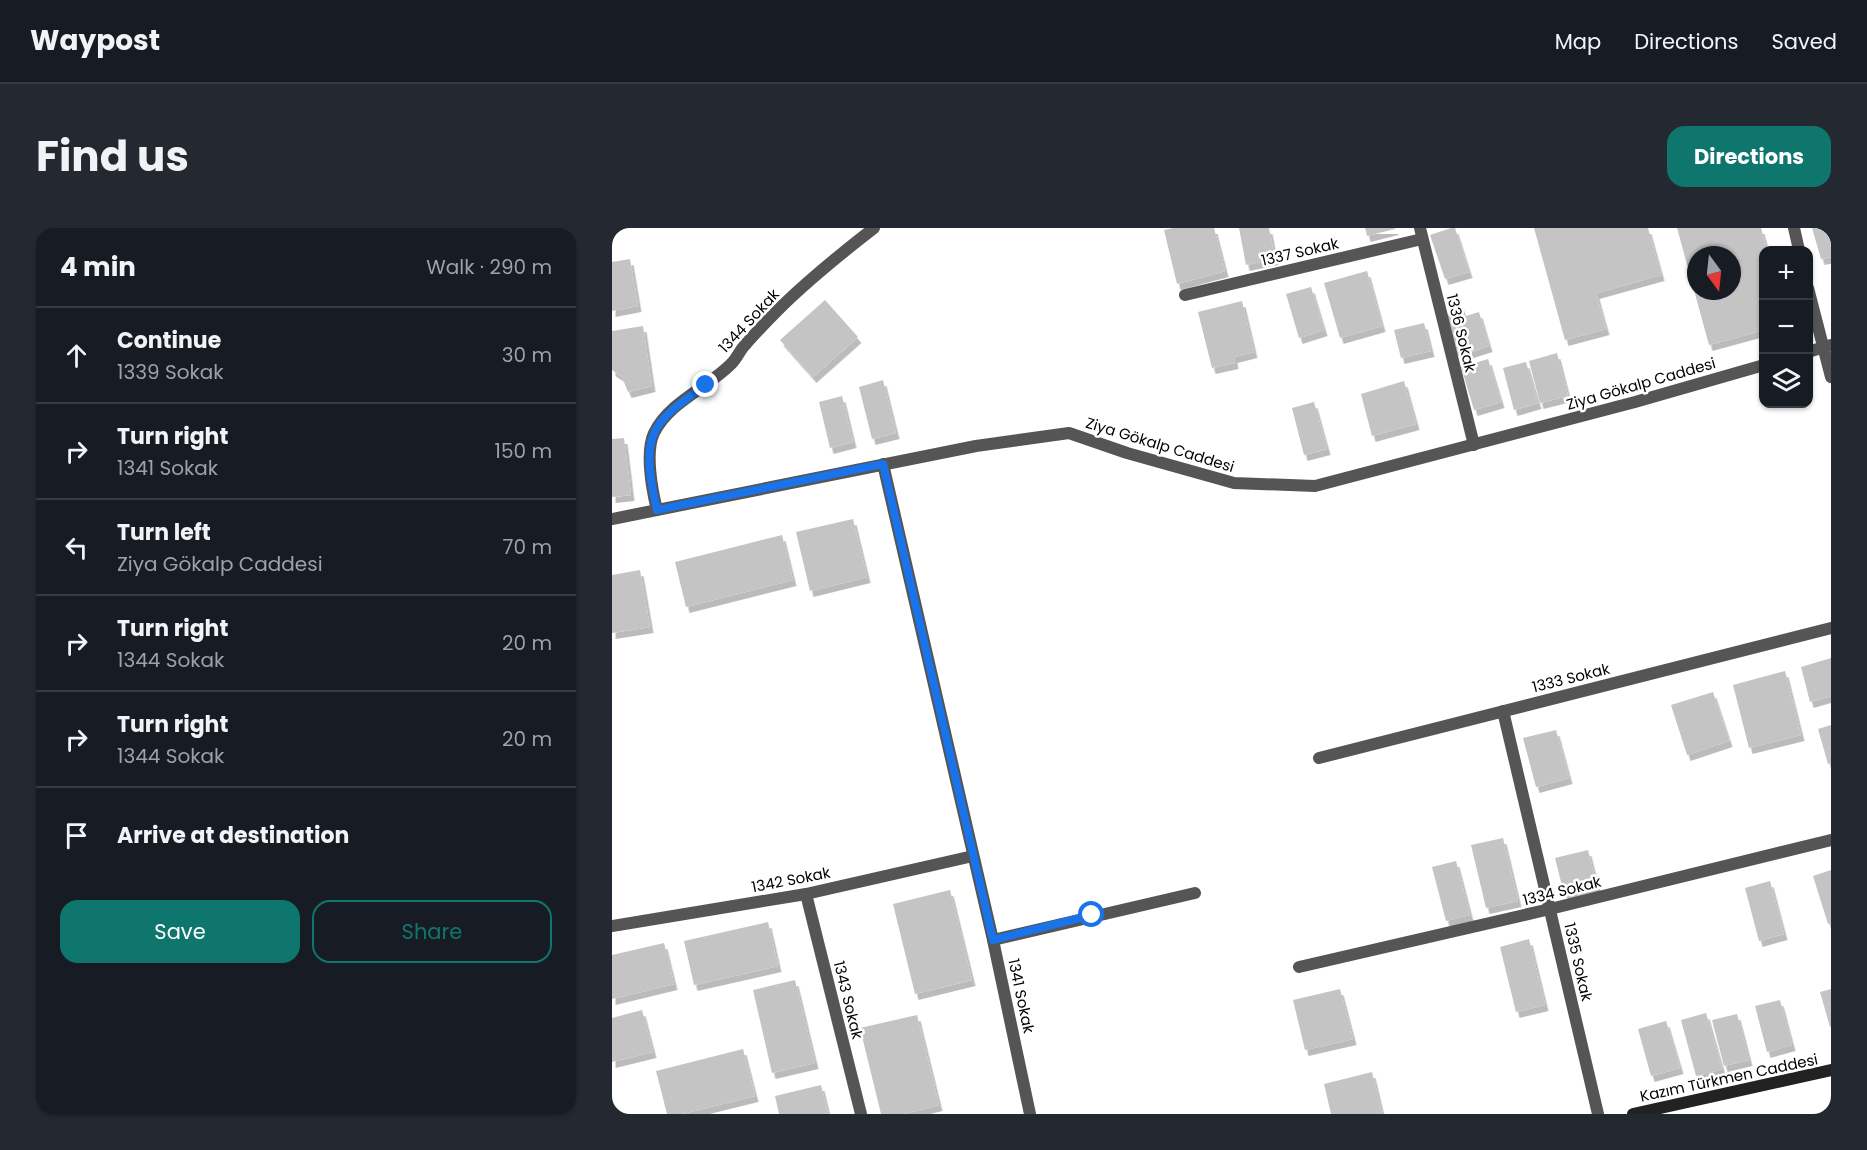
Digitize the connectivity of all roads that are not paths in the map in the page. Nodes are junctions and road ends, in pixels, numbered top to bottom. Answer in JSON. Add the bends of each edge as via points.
{"nodes":[{"id":1,"x":874,"y":228,"type":"edge"},
{"id":2,"x":1794,"y":228,"type":"edge"},
{"id":3,"x":1421,"y":234,"type":"edge"},
{"id":4,"x":1798,"y":246,"type":"edge"},
{"id":5,"x":1185,"y":295,"type":"dead end"},
{"id":6,"x":1813,"y":300,"type":"edge"},
{"id":7,"x":1827,"y":347,"type":"edge"},
{"id":8,"x":1759,"y":366,"type":"edge"},
{"id":9,"x":1831,"y":377,"type":"edge"},
{"id":10,"x":1474,"y":445,"type":"junction"},
{"id":11,"x":883,"y":464,"type":"junction"},
{"id":12,"x":657,"y":510,"type":"junction"},
{"id":13,"x":612,"y":519,"type":"edge"},
{"id":14,"x":1831,"y":628,"type":"edge"},
{"id":15,"x":1503,"y":711,"type":"junction"},
{"id":16,"x":1319,"y":758,"type":"dead end"},
{"id":17,"x":1831,"y":840,"type":"edge"},
{"id":18,"x":974,"y":856,"type":"junction"},
{"id":19,"x":1195,"y":892,"type":"dead end"},
{"id":20,"x":806,"y":894,"type":"junction"},
{"id":21,"x":1550,"y":909,"type":"junction"},
{"id":22,"x":612,"y":926,"type":"edge"},
{"id":23,"x":993,"y":940,"type":"junction"},
{"id":24,"x":1299,"y":967,"type":"dead end"},
{"id":25,"x":1831,"y":1070,"type":"edge"},
{"id":26,"x":861,"y":1114,"type":"edge"},
{"id":27,"x":1030,"y":1114,"type":"edge"},
{"id":28,"x":1598,"y":1114,"type":"edge"},
{"id":29,"x":1632,"y":1114,"type":"edge"}],
"edges":[{"from":1,"to":12,"type":"street","name":"1344 Sokak","via":[[784,305],[732,363],[660,423],[652,436],[650,467]]},
{"from":2,"to":4,"type":"street"},
{"from":3,"to":5,"type":"street","name":"1337 Sokak"},
{"from":3,"to":10,"type":"street","name":"1336 Sokak"},
{"from":6,"to":7,"type":"street"},
{"from":7,"to":9,"type":"street"},
{"from":8,"to":10,"type":"street","name":"Ziya Gökalp Caddesi"},
{"from":10,"to":11,"type":"street","name":"Ziya Gökalp Caddesi","via":[[1316,486],[1234,483],[1069,433]]},
{"from":11,"to":12,"type":"street","name":"Ziya Gökalp Caddesi"},
{"from":11,"to":18,"type":"street","name":"1341 Sokak"},
{"from":12,"to":13,"type":"street","name":"Ziya Gökalp Caddesi"},
{"from":14,"to":15,"type":"street","name":"1333 Sokak"},
{"from":15,"to":16,"type":"street","name":"1333 Sokak"},
{"from":15,"to":21,"type":"street","name":"1335 Sokak"},
{"from":17,"to":21,"type":"street","name":"1334 Sokak"},
{"from":18,"to":20,"type":"street","name":"1342 Sokak"},
{"from":18,"to":23,"type":"street","name":"1341 Sokak"},
{"from":19,"to":23,"type":"street"},
{"from":20,"to":22,"type":"street","name":"1342 Sokak"},
{"from":20,"to":26,"type":"street","name":"1343 Sokak"},
{"from":21,"to":24,"type":"street","name":"1334 Sokak"},
{"from":21,"to":28,"type":"street","name":"1335 Sokak"},
{"from":23,"to":27,"type":"street","name":"1341 Sokak"},
{"from":25,"to":29,"type":"main road","name":"Kazım Türkmen Caddesi"}]}
